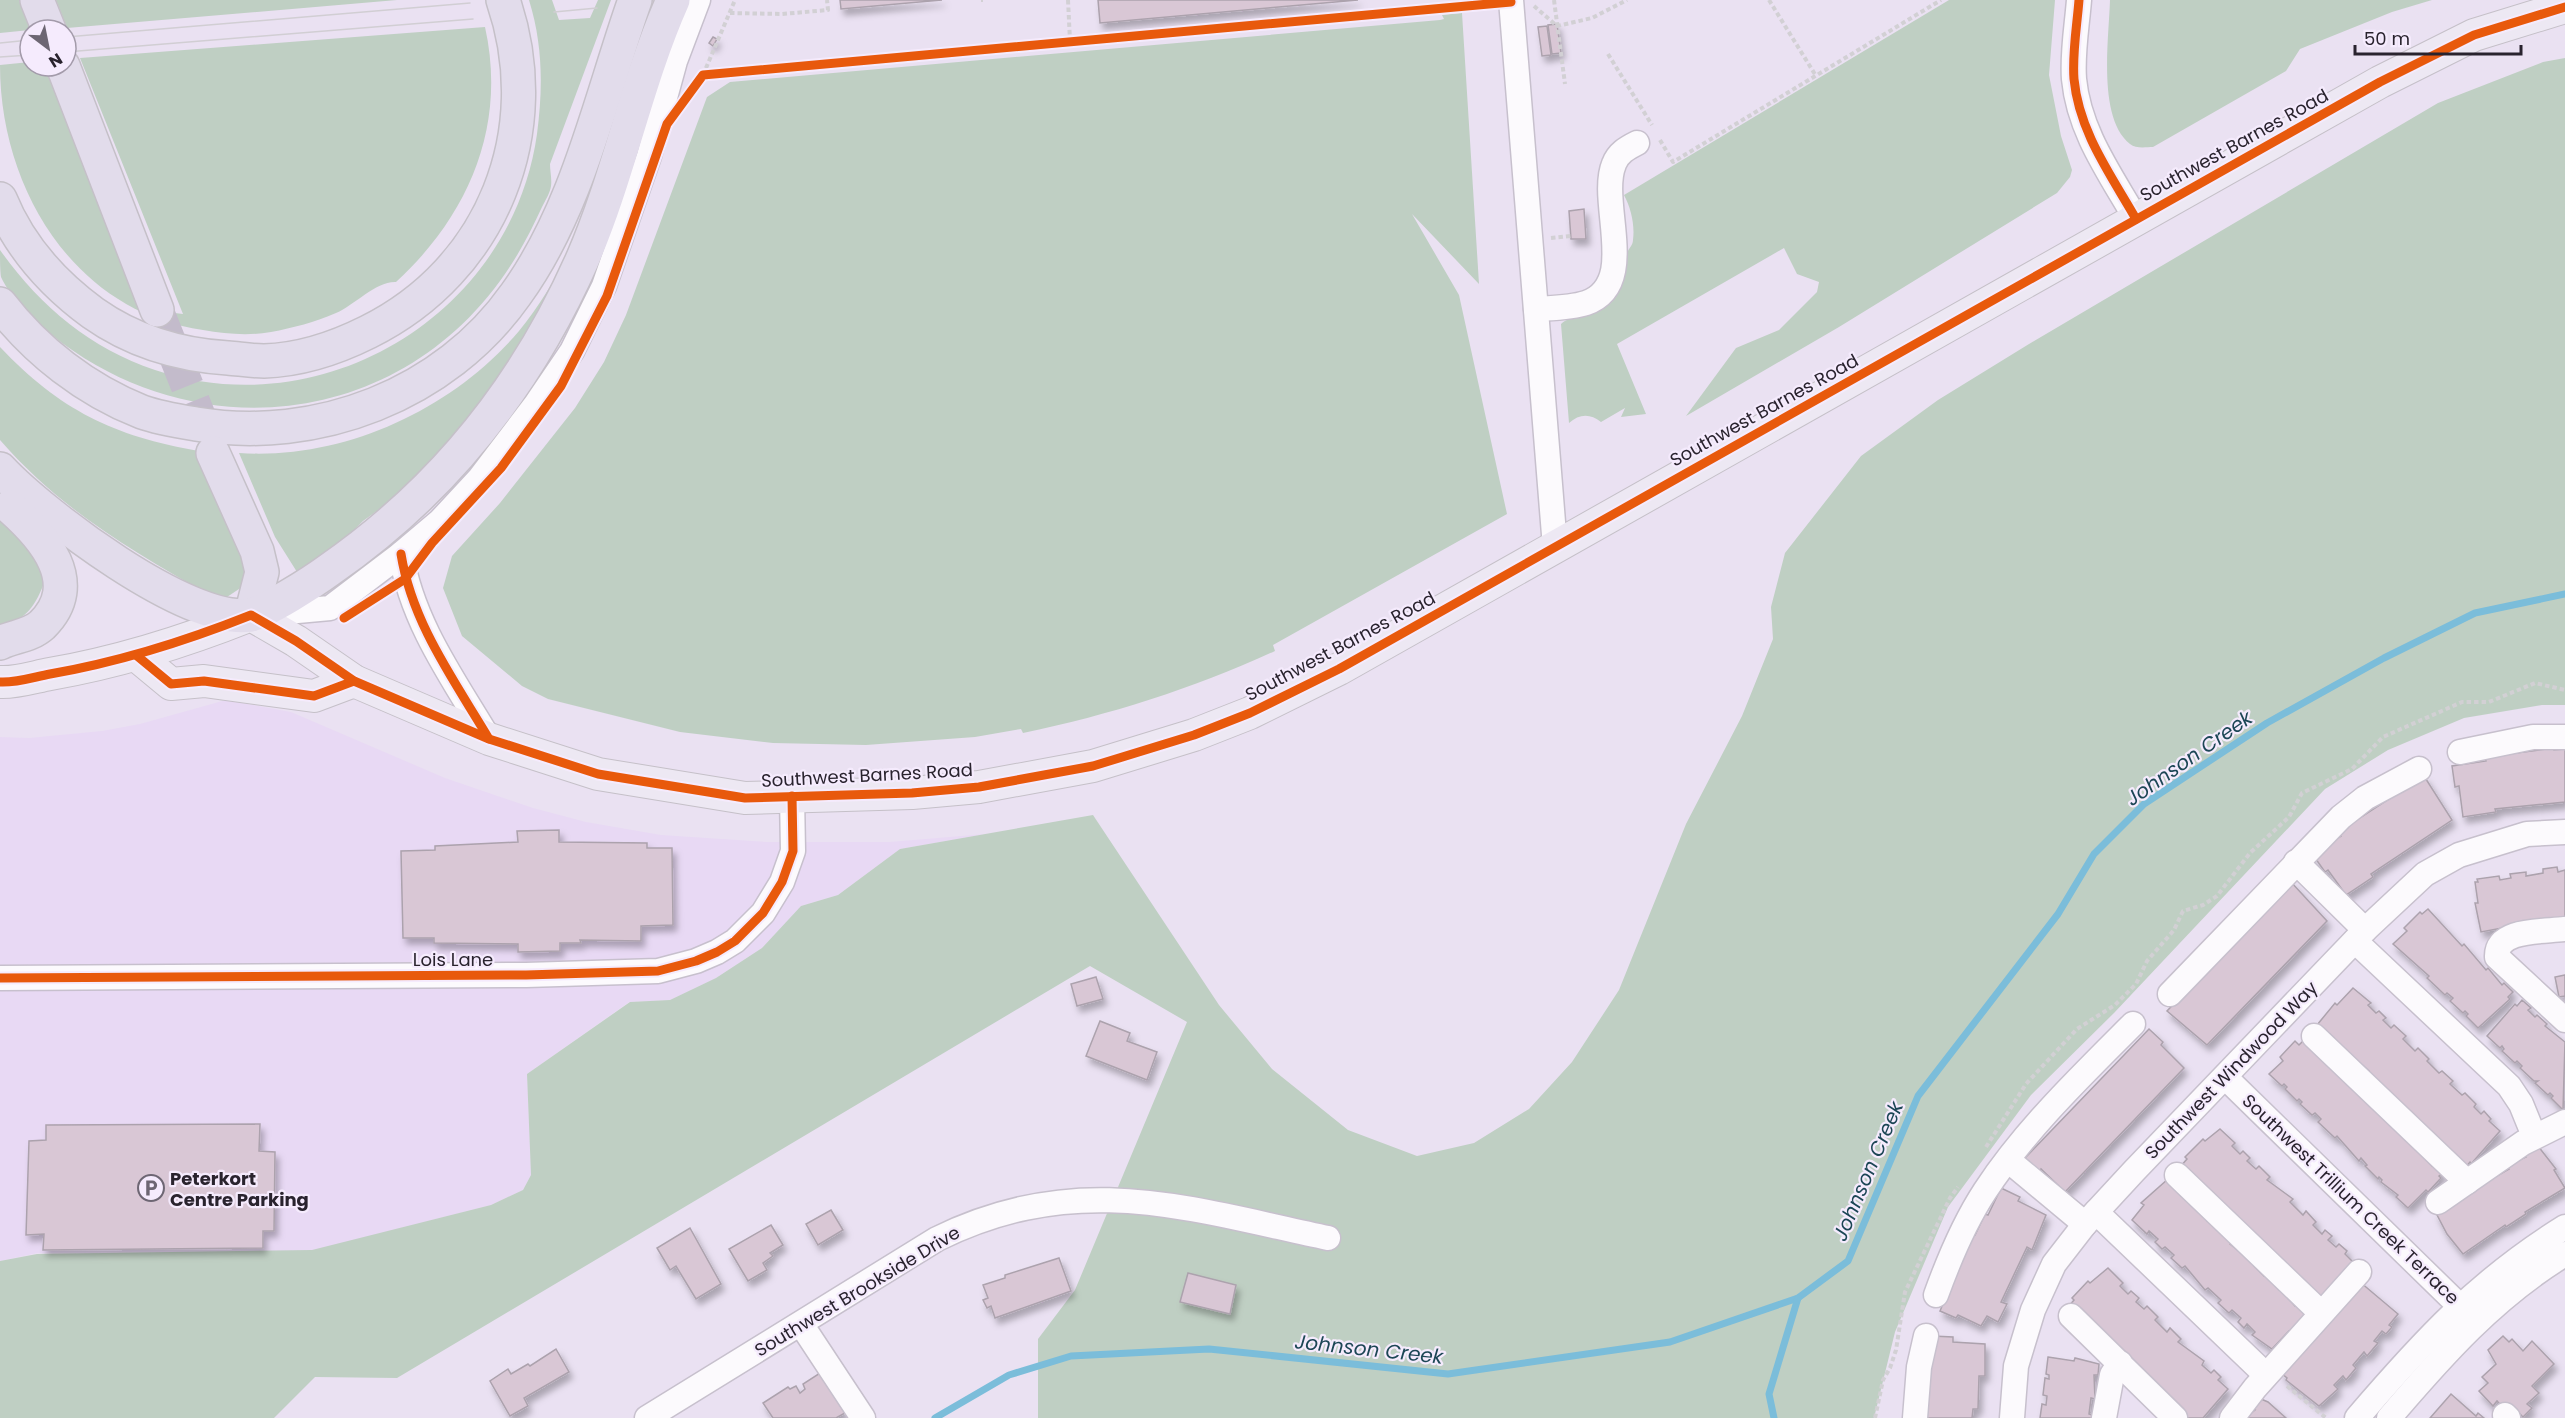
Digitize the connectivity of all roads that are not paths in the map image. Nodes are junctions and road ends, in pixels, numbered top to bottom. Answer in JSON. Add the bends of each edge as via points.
{"nodes":[{"id":1,"x":37,"y":0,"type":"edge"},
{"id":2,"x":503,"y":0,"type":"edge"},
{"id":3,"x":635,"y":0,"type":"edge"},
{"id":4,"x":673,"y":0,"type":"edge"},
{"id":5,"x":698,"y":0,"type":"edge"},
{"id":6,"x":2079,"y":0,"type":"edge"},
{"id":7,"x":1511,"y":1,"type":"edge"},
{"id":8,"x":2565,"y":7,"type":"edge"},
{"id":9,"x":44,"y":18,"type":"edge"},
{"id":10,"x":68,"y":78,"type":"edge"},
{"id":11,"x":1637,"y":143,"type":"dead end"},
{"id":12,"x":0,"y":199,"type":"edge"},
{"id":13,"x":2136,"y":219,"type":"junction"},
{"id":14,"x":0,"y":304,"type":"edge"},
{"id":15,"x":1536,"y":309,"type":"junction"},
{"id":16,"x":157,"y":310,"type":"tunnel mouth"},
{"id":17,"x":213,"y":453,"type":"tunnel mouth"},
{"id":18,"x":0,"y":469,"type":"edge"},
{"id":19,"x":0,"y":498,"type":"edge"},
{"id":20,"x":1555,"y":547,"type":"junction"},
{"id":21,"x":401,"y":554,"type":"junction"},
{"id":22,"x":251,"y":615,"type":"junction"},
{"id":23,"x":0,"y":643,"type":"edge"},
{"id":24,"x":136,"y":655,"type":"junction"},
{"id":25,"x":354,"y":681,"type":"junction"},
{"id":26,"x":0,"y":682,"type":"edge"},
{"id":27,"x":2565,"y":737,"type":"edge"},
{"id":28,"x":489,"y":739,"type":"junction"},
{"id":29,"x":2460,"y":752,"type":"dead end"},
{"id":30,"x":2419,"y":769,"type":"dead end"},
{"id":31,"x":792,"y":796,"type":"junction"},
{"id":32,"x":2565,"y":832,"type":"edge"},
{"id":33,"x":2296,"y":862,"type":"junction"},
{"id":34,"x":2565,"y":929,"type":"edge"},
{"id":35,"x":2360,"y":936,"type":"junction"},
{"id":36,"x":0,"y":978,"type":"edge"},
{"id":37,"x":2170,"y":994,"type":"dead end"},
{"id":38,"x":2565,"y":1020,"type":"edge"},
{"id":39,"x":2133,"y":1024,"type":"dead end"},
{"id":40,"x":2314,"y":1036,"type":"dead end"},
{"id":41,"x":2226,"y":1078,"type":"junction"},
{"id":42,"x":2565,"y":1122,"type":"edge"},
{"id":43,"x":2534,"y":1136,"type":"junction"},
{"id":44,"x":2008,"y":1160,"type":"junction"},
{"id":45,"x":2177,"y":1175,"type":"dead end"},
{"id":46,"x":2467,"y":1182,"type":"junction"},
{"id":47,"x":2438,"y":1202,"type":"dead end"},
{"id":48,"x":2090,"y":1218,"type":"junction"},
{"id":49,"x":2565,"y":1227,"type":"edge"},
{"id":50,"x":1328,"y":1238,"type":"dead end"},
{"id":51,"x":2565,"y":1254,"type":"edge"},
{"id":52,"x":2358,"y":1272,"type":"dead end"},
{"id":53,"x":1936,"y":1295,"type":"dead end"},
{"id":54,"x":2321,"y":1313,"type":"junction"},
{"id":55,"x":2468,"y":1313,"type":"junction"},
{"id":56,"x":2071,"y":1316,"type":"dead end"},
{"id":57,"x":801,"y":1324,"type":"junction"},
{"id":58,"x":1926,"y":1336,"type":"dead end"},
{"id":59,"x":2120,"y":1363,"type":"junction"},
{"id":60,"x":2266,"y":1375,"type":"junction"},
{"id":61,"x":647,"y":1418,"type":"edge"},
{"id":62,"x":863,"y":1418,"type":"edge"},
{"id":63,"x":1915,"y":1418,"type":"edge"},
{"id":64,"x":2012,"y":1418,"type":"edge"},
{"id":65,"x":2104,"y":1418,"type":"edge"},
{"id":66,"x":2175,"y":1418,"type":"edge"},
{"id":67,"x":2232,"y":1418,"type":"edge"},
{"id":68,"x":2357,"y":1418,"type":"edge"},
{"id":69,"x":2389,"y":1418,"type":"edge"}],
"edges":[{"from":1,"to":9,"type":"highway"},
{"from":2,"to":12,"type":"highway","via":[[519,67],[520,110],[503,186],[479,233],[452,271],[389,322],[348,342],[307,355],[264,361],[192,356],[152,345],[108,324],[44,271],[19,237]]},
{"from":3,"to":14,"type":"highway","via":[[572,191],[536,264],[516,296],[465,351],[394,396],[329,421],[293,428],[218,428],[179,422],[144,413],[78,378],[46,353]]},
{"from":4,"to":22,"type":"highway","via":[[584,255],[557,312],[514,386],[451,466],[383,531],[310,584]]},
{"from":5,"to":21,"type":"street","via":[[675,61],[625,228],[604,286],[572,351],[479,479],[440,521]]},
{"from":6,"to":13,"type":"street","via":[[2074,58],[2078,101],[2092,144]]},
{"from":7,"to":15,"type":"street"},
{"from":8,"to":13,"type":"main road","name":"Southwest Barnes Road","via":[[2474,35],[2429,56]]},
{"from":10,"to":16,"type":"highway"},
{"from":11,"to":15,"type":"street","via":[[1622,152],[1614,163],[1610,191],[1615,258],[1611,278],[1599,296],[1586,303]]},
{"from":13,"to":20,"type":"main road","name":"Southwest Barnes Road"},
{"from":15,"to":20,"type":"street"},
{"from":17,"to":22,"type":"highway","via":[[257,551],[262,572]]},
{"from":18,"to":22,"type":"highway","via":[[47,514],[165,590],[216,613]]},
{"from":19,"to":23,"type":"highway","via":[[50,548],[59,589],[53,611],[41,626],[20,638]]},
{"from":20,"to":31,"type":"main road","name":"Southwest Barnes Road","via":[[1339,669],[1250,713],[1134,755],[979,787]]},
{"from":21,"to":22,"type":"street","via":[[330,608]]},
{"from":21,"to":28,"type":"street","via":[[416,611],[438,656]]},
{"from":22,"to":24,"type":"main road"},
{"from":22,"to":25,"type":"main road","name":"Southwest Barnes Road","via":[[297,640]]},
{"from":24,"to":25,"type":"main road","via":[[171,684],[204,681],[314,696]]},
{"from":24,"to":26,"type":"main road","via":[[67,672]]},
{"from":25,"to":28,"type":"main road","name":"Southwest Barnes Road"},
{"from":27,"to":29,"type":"street","via":[[2533,737]]},
{"from":28,"to":31,"type":"main road","name":"Southwest Barnes Road","via":[[627,780],[745,798]]},
{"from":30,"to":33,"type":"street","via":[[2349,811]]},
{"from":31,"to":36,"type":"street","name":"Lois Lane","via":[[793,851],[782,882],[763,913],[735,941],[717,951],[658,971]]},
{"from":32,"to":35,"type":"street","name":"Southwest Windwood Way","via":[[2527,834],[2459,855],[2425,874]]},
{"from":33,"to":35,"type":"street"},
{"from":33,"to":37,"type":"street"},
{"from":34,"to":38,"type":"street","via":[[2508,937],[2496,950],[2496,957]]},
{"from":35,"to":41,"type":"street","name":"Southwest Windwood Way"},
{"from":35,"to":43,"type":"street","via":[[2509,1086]]},
{"from":39,"to":44,"type":"street"},
{"from":40,"to":46,"type":"street"},
{"from":41,"to":48,"type":"street","name":"Southwest Windwood Way"},
{"from":41,"to":55,"type":"street","name":"Southwest Trillium Creek Terrace"},
{"from":42,"to":43,"type":"street"},
{"from":43,"to":46,"type":"street"},
{"from":44,"to":48,"type":"street"},
{"from":44,"to":53,"type":"street","via":[[1984,1192],[1964,1229]]},
{"from":45,"to":54,"type":"street"},
{"from":46,"to":47,"type":"street"},
{"from":48,"to":60,"type":"street"},
{"from":48,"to":64,"type":"street","name":"Southwest Windwood Way","via":[[2054,1264],[2033,1310],[2016,1366]]},
{"from":49,"to":55,"type":"street","via":[[2499,1271]]},
{"from":50,"to":57,"type":"street","name":"Southwest Brookside Drive","via":[[1140,1201],[1097,1198],[1041,1204],[980,1220],[937,1239]]},
{"from":51,"to":55,"type":"street"},
{"from":52,"to":54,"type":"street"},
{"from":54,"to":60,"type":"street"},
{"from":55,"to":68,"type":"street","via":[[2407,1359]]},
{"from":55,"to":69,"type":"street"},
{"from":56,"to":59,"type":"street"},
{"from":57,"to":61,"type":"street","name":"Southwest Brookside Drive"},
{"from":57,"to":62,"type":"street"},
{"from":58,"to":63,"type":"street"},
{"from":59,"to":65,"type":"street","via":[[2112,1376]]},
{"from":59,"to":66,"type":"street"},
{"from":60,"to":67,"type":"street"}]}
